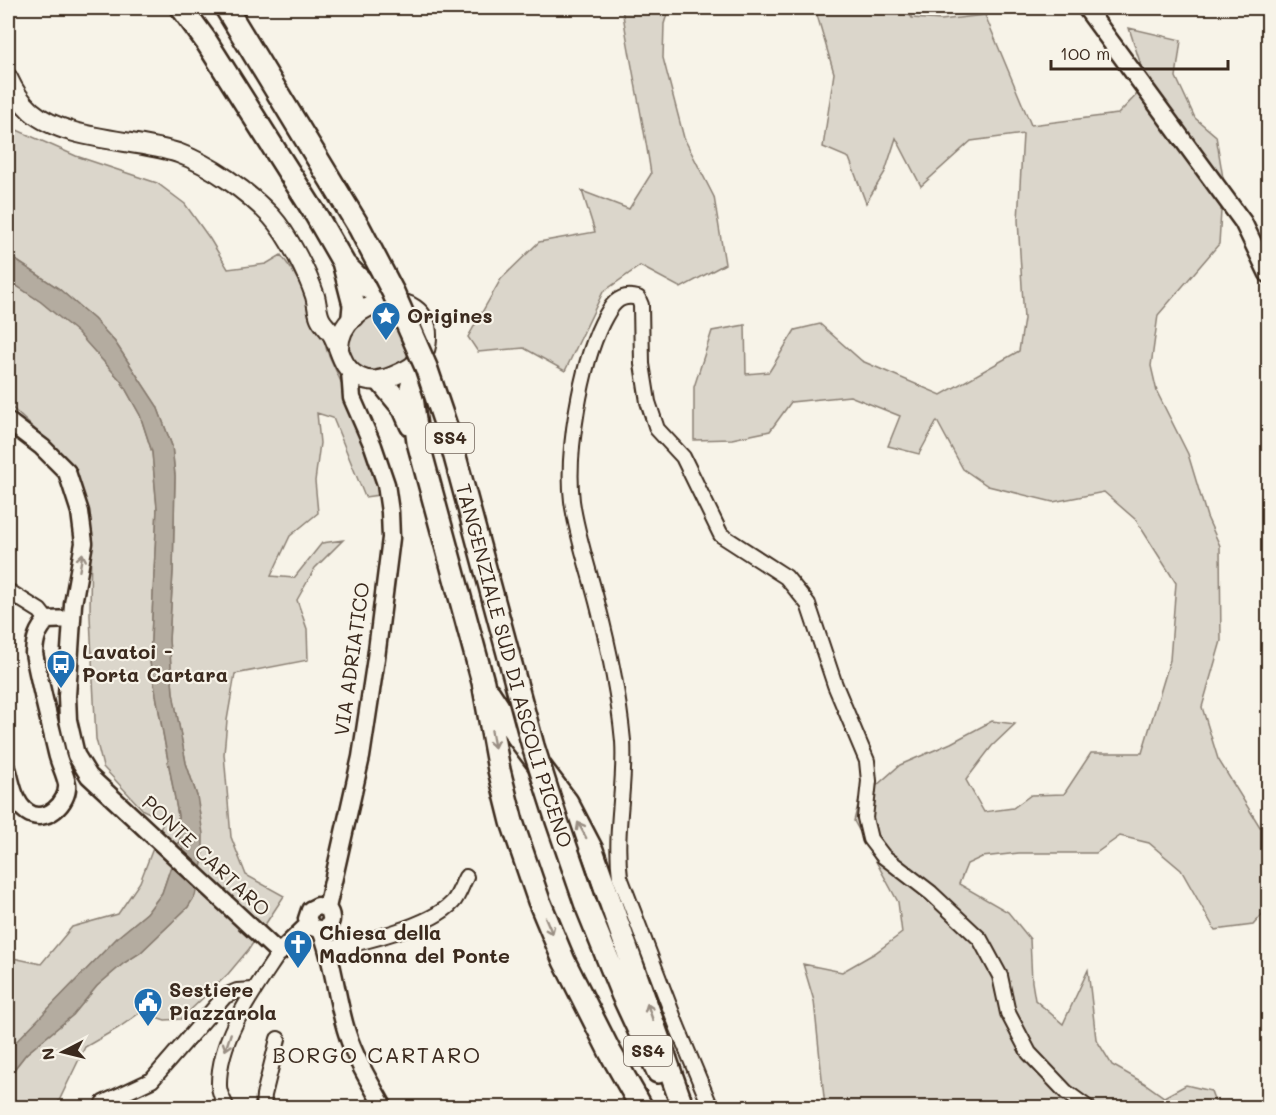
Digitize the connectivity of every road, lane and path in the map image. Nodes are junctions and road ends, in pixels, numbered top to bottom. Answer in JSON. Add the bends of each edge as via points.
{"nodes":[{"id":1,"x":182,"y":8,"type":"edge"},
{"id":2,"x":202,"y":8,"type":"edge"},
{"id":3,"x":226,"y":8,"type":"edge"},
{"id":4,"x":1086,"y":8,"type":"edge"},
{"id":5,"x":207,"y":41,"type":"junction"},
{"id":6,"x":8,"y":78,"type":"edge"},
{"id":7,"x":343,"y":262,"type":"junction"},
{"id":8,"x":1269,"y":274,"type":"edge"},
{"id":9,"x":314,"y":295,"type":"junction"},
{"id":10,"x":388,"y":302,"type":"junction"},
{"id":11,"x":353,"y":316,"type":"junction"},
{"id":12,"x":339,"y":348,"type":"junction"},
{"id":13,"x":418,"y":362,"type":"junction"},
{"id":14,"x":350,"y":371,"type":"junction"},
{"id":15,"x":376,"y":381,"type":"junction"},
{"id":16,"x":362,"y":417,"type":"junction"},
{"id":17,"x":8,"y":421,"type":"edge"},
{"id":18,"x":418,"y":442,"type":"junction"},
{"id":19,"x":8,"y":591,"type":"edge"},
{"id":20,"x":46,"y":620,"type":"junction"},
{"id":21,"x":72,"y":620,"type":"junction"},
{"id":22,"x":483,"y":682,"type":"junction"},
{"id":23,"x":8,"y":771,"type":"edge"},
{"id":24,"x":466,"y":877,"type":"dead end"},
{"id":25,"x":315,"y":927,"type":"junction"},
{"id":26,"x":328,"y":949,"type":"junction"},
{"id":27,"x":279,"y":953,"type":"junction"},
{"id":28,"x":254,"y":990,"type":"junction"},
{"id":29,"x":278,"y":1039,"type":"dead end"},
{"id":30,"x":103,"y":1103,"type":"dead end"},
{"id":31,"x":227,"y":1107,"type":"edge"},
{"id":32,"x":264,"y":1107,"type":"edge"},
{"id":33,"x":384,"y":1107,"type":"edge"},
{"id":34,"x":642,"y":1107,"type":"edge"},
{"id":35,"x":675,"y":1107,"type":"edge"},
{"id":36,"x":683,"y":1107,"type":"edge"},
{"id":37,"x":711,"y":1107,"type":"edge"},
{"id":38,"x":1088,"y":1107,"type":"edge"}],
"edges":[{"from":1,"to":5,"type":"highway"},
{"from":2,"to":5,"type":"highway"},
{"from":3,"to":35,"type":"highway","name":"TANGENZIALE SUD DI ASCOLI PICENO","number":"SS4","bridge":true,"via":[[359,227],[426,368],[450,438],[556,821],[622,994]]},
{"from":4,"to":8,"type":"street","via":[[1243,222]]},
{"from":5,"to":7,"type":"highway"},
{"from":6,"to":9,"type":"main road","name":"VIA ADRIATICO","via":[[20,99],[46,121],[81,133],[179,154],[227,179],[272,217]]},
{"from":7,"to":10,"type":"highway"},
{"from":7,"to":11,"type":"highway","via":[[353,299]]},
{"from":9,"to":11,"type":"main road","name":"VIA ADRIATICO","via":[[337,317]]},
{"from":9,"to":12,"type":"main road","name":"VIA ADRIATICO","via":[[320,316]]},
{"from":10,"to":11,"type":"main road"},
{"from":10,"to":13,"type":"main road","via":[[407,305],[424,323],[426,348]]},
{"from":11,"to":12,"type":"main road","via":[[341,332]]},
{"from":12,"to":14,"type":"main road","name":"VIA ADRIATICO"},
{"from":13,"to":15,"type":"main road"},
{"from":13,"to":18,"type":"highway","via":[[411,389]]},
{"from":14,"to":15,"type":"main road","via":[[364,380]]},
{"from":14,"to":16,"type":"street","name":"VIA ADRIATICO","via":[[352,398]]},
{"from":15,"to":16,"type":"street","name":"VIA ADRIATICO","via":[[364,389]]},
{"from":15,"to":18,"type":"highway","via":[[404,410]]},
{"from":16,"to":25,"type":"street","name":"VIA ADRIATICO","via":[[386,484],[392,538],[361,758],[327,908],[331,922],[329,926]]},
{"from":21,"to":17,"type":"street","name":"PONTE CARTARO","one_way":true,"via":[[84,543],[80,512],[67,472]]},
{"from":18,"to":22,"type":"highway"},
{"from":19,"to":20,"type":"street","via":[[40,611]]},
{"from":20,"to":21,"type":"street"},
{"from":20,"to":23,"type":"street","via":[[35,638],[34,653],[67,784],[66,797],[51,813],[31,814],[14,793]]},
{"from":21,"to":27,"type":"street","name":"PONTE CARTARO","via":[[68,720],[76,755],[89,776]]},
{"from":22,"to":34,"type":"highway","one_way":true,"via":[[512,822],[539,901],[564,961]]},
{"from":36,"to":22,"type":"highway","one_way":true,"bridge":true,"via":[[592,850],[567,802]]},
{"from":24,"to":26,"type":"street","via":[[454,901],[431,918],[361,943]]},
{"from":25,"to":26,"type":"street"},
{"from":25,"to":27,"type":"street"},
{"from":26,"to":33,"type":"street","via":[[347,1035]]},
{"from":27,"to":28,"type":"street"},
{"from":28,"to":30,"type":"street","via":[[225,996],[152,1080]]},
{"from":28,"to":31,"type":"street","one_way":true,"via":[[234,1024],[223,1058],[219,1088]]},
{"from":29,"to":32,"type":"street"},
{"from":37,"to":38,"type":"street","via":[[620,877],[617,852],[623,741],[600,614],[572,500],[572,444],[590,352],[612,304],[624,297],[638,298],[642,305],[642,364],[657,429],[683,457],[721,535],[786,577],[808,604],[835,685],[867,761],[865,818],[870,839],[883,856],[931,893],[980,939],[1000,976],[1008,1013],[1029,1053],[1066,1092]]}]}
